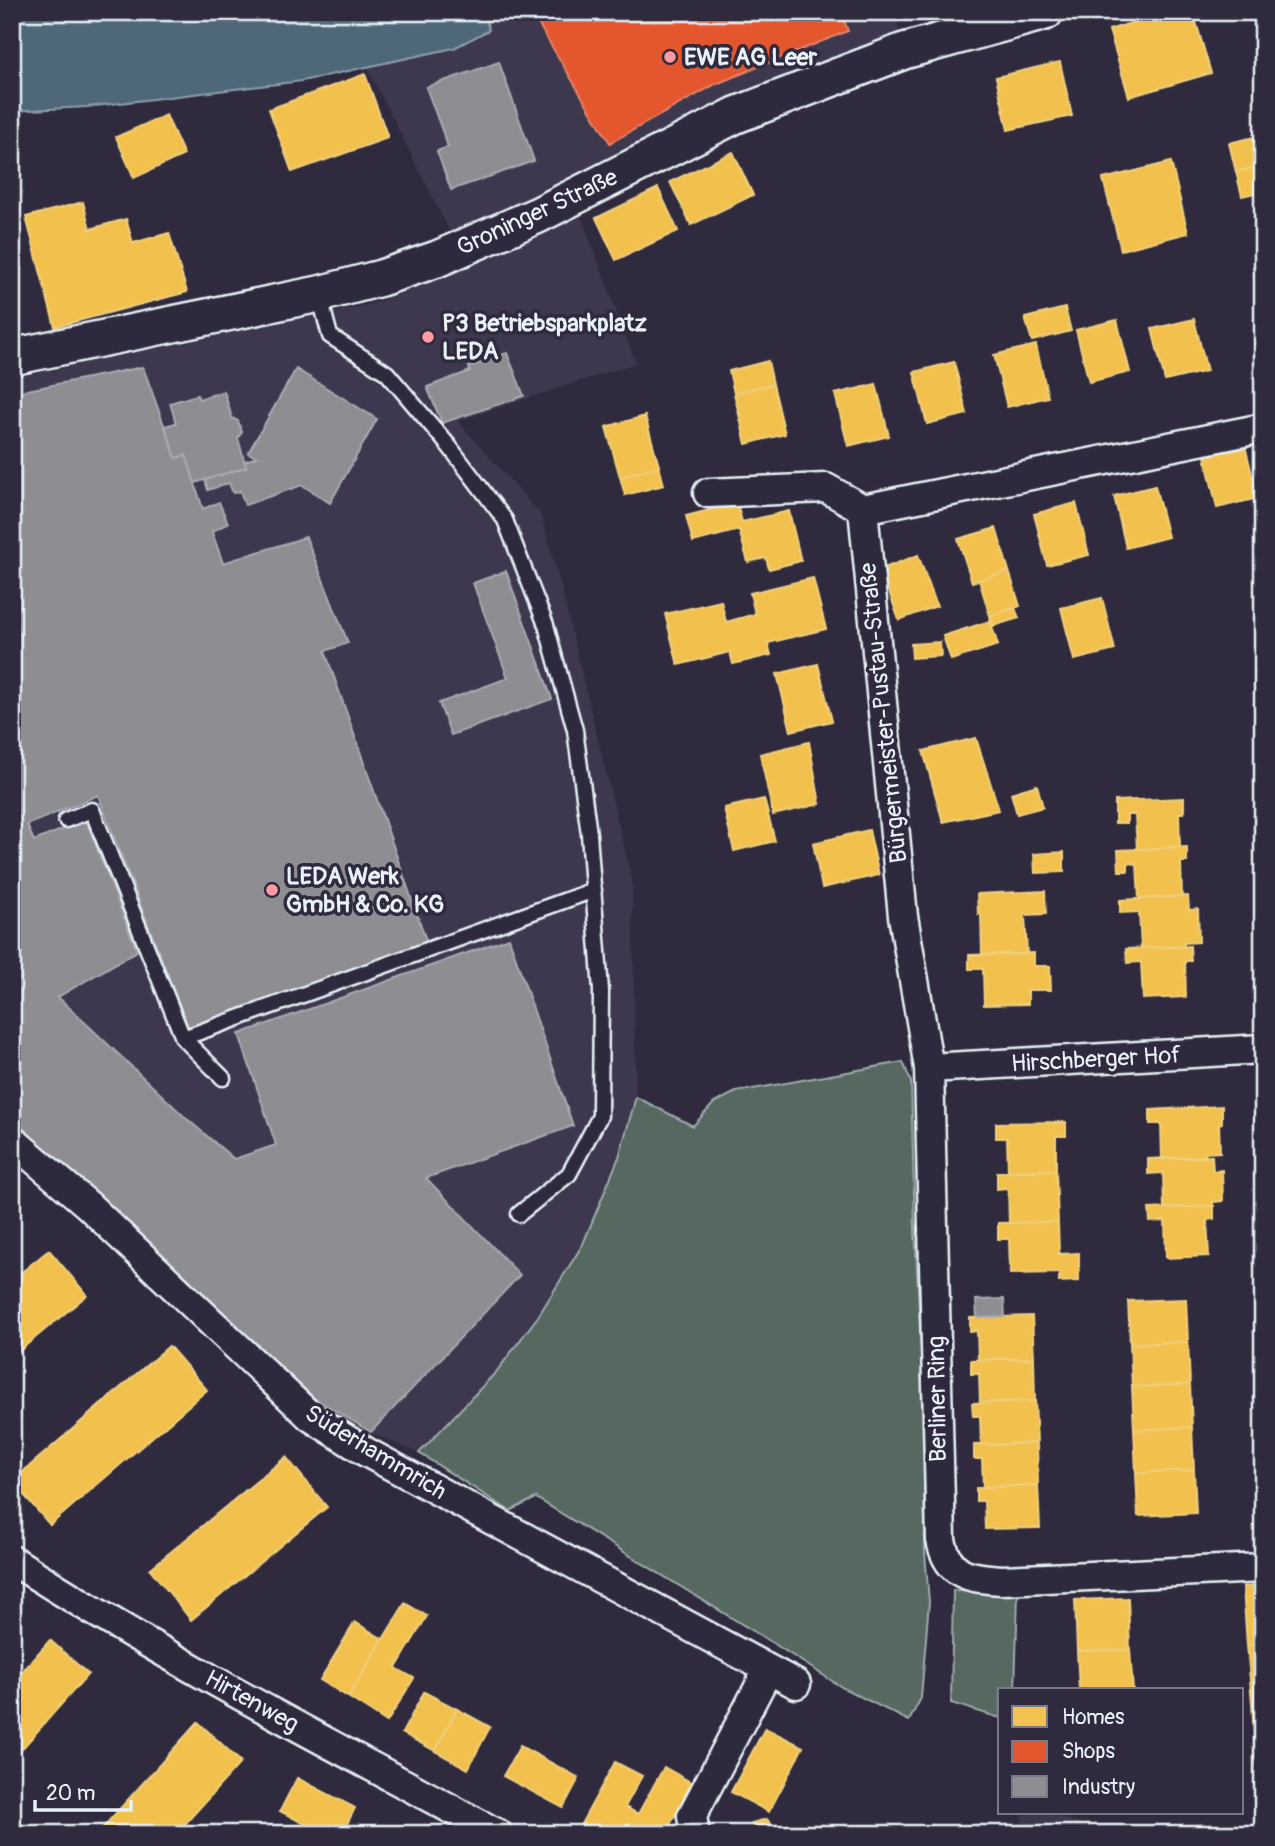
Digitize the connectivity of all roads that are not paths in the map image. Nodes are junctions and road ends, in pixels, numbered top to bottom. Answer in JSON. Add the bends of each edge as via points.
{"nodes":[{"id":1,"x":1045,"y":12,"type":"edge"},
{"id":2,"x":319,"y":294,"type":"junction"},
{"id":3,"x":12,"y":358,"type":"edge"},
{"id":4,"x":1263,"y":428,"type":"edge"},
{"id":5,"x":708,"y":493,"type":"dead end"},
{"id":6,"x":863,"y":509,"type":"junction"},
{"id":7,"x":66,"y":820,"type":"dead end"},
{"id":8,"x":593,"y":890,"type":"junction"},
{"id":9,"x":903,"y":916,"type":"joint"},
{"id":10,"x":183,"y":1038,"type":"junction"},
{"id":11,"x":1263,"y":1049,"type":"edge"},
{"id":12,"x":929,"y":1068,"type":"junction"},
{"id":13,"x":223,"y":1078,"type":"dead end"},
{"id":14,"x":12,"y":1140,"type":"edge"},
{"id":15,"x":519,"y":1214,"type":"dead end"},
{"id":16,"x":12,"y":1560,"type":"edge"},
{"id":17,"x":1263,"y":1567,"type":"edge"},
{"id":18,"x":768,"y":1670,"type":"junction"},
{"id":19,"x":796,"y":1684,"type":"dead end"},
{"id":20,"x":498,"y":1834,"type":"edge"},
{"id":21,"x":695,"y":1834,"type":"edge"}],
"edges":[{"from":1,"to":2,"type":"street","name":"Groninger Straße","via":[[904,51],[736,115],[539,220],[381,278]]},
{"from":2,"to":3,"type":"street","name":"Groninger Straße"},
{"from":2,"to":8,"type":"lane","via":[[330,336],[387,373],[505,520],[546,625],[575,730]]},
{"from":4,"to":6,"type":"street"},
{"from":5,"to":6,"type":"street","via":[[826,488]]},
{"from":6,"to":9,"type":"street","name":"Bürgermeister-Pustau-Straße"},
{"from":7,"to":10,"type":"lane","via":[[92,810]]},
{"from":8,"to":10,"type":"lane"},
{"from":8,"to":15,"type":"lane","via":[[601,991],[600,1116],[569,1174]]},
{"from":9,"to":12,"type":"street","name":"Berliner Ring"},
{"from":10,"to":13,"type":"lane"},
{"from":11,"to":12,"type":"street","name":"Hirschberger Hof"},
{"from":12,"to":17,"type":"street","name":"Berliner Ring","via":[[941,1540],[950,1565],[974,1579],[1002,1580]]},
{"from":14,"to":18,"type":"street","name":"Süderhammrich","via":[[88,1205],[311,1417],[366,1452]]},
{"from":16,"to":20,"type":"street","name":"Hirtenweg","via":[[209,1678]]},
{"from":18,"to":19,"type":"street","name":"Süderhammrich"},
{"from":18,"to":21,"type":"street","via":[[692,1816]]}]}
